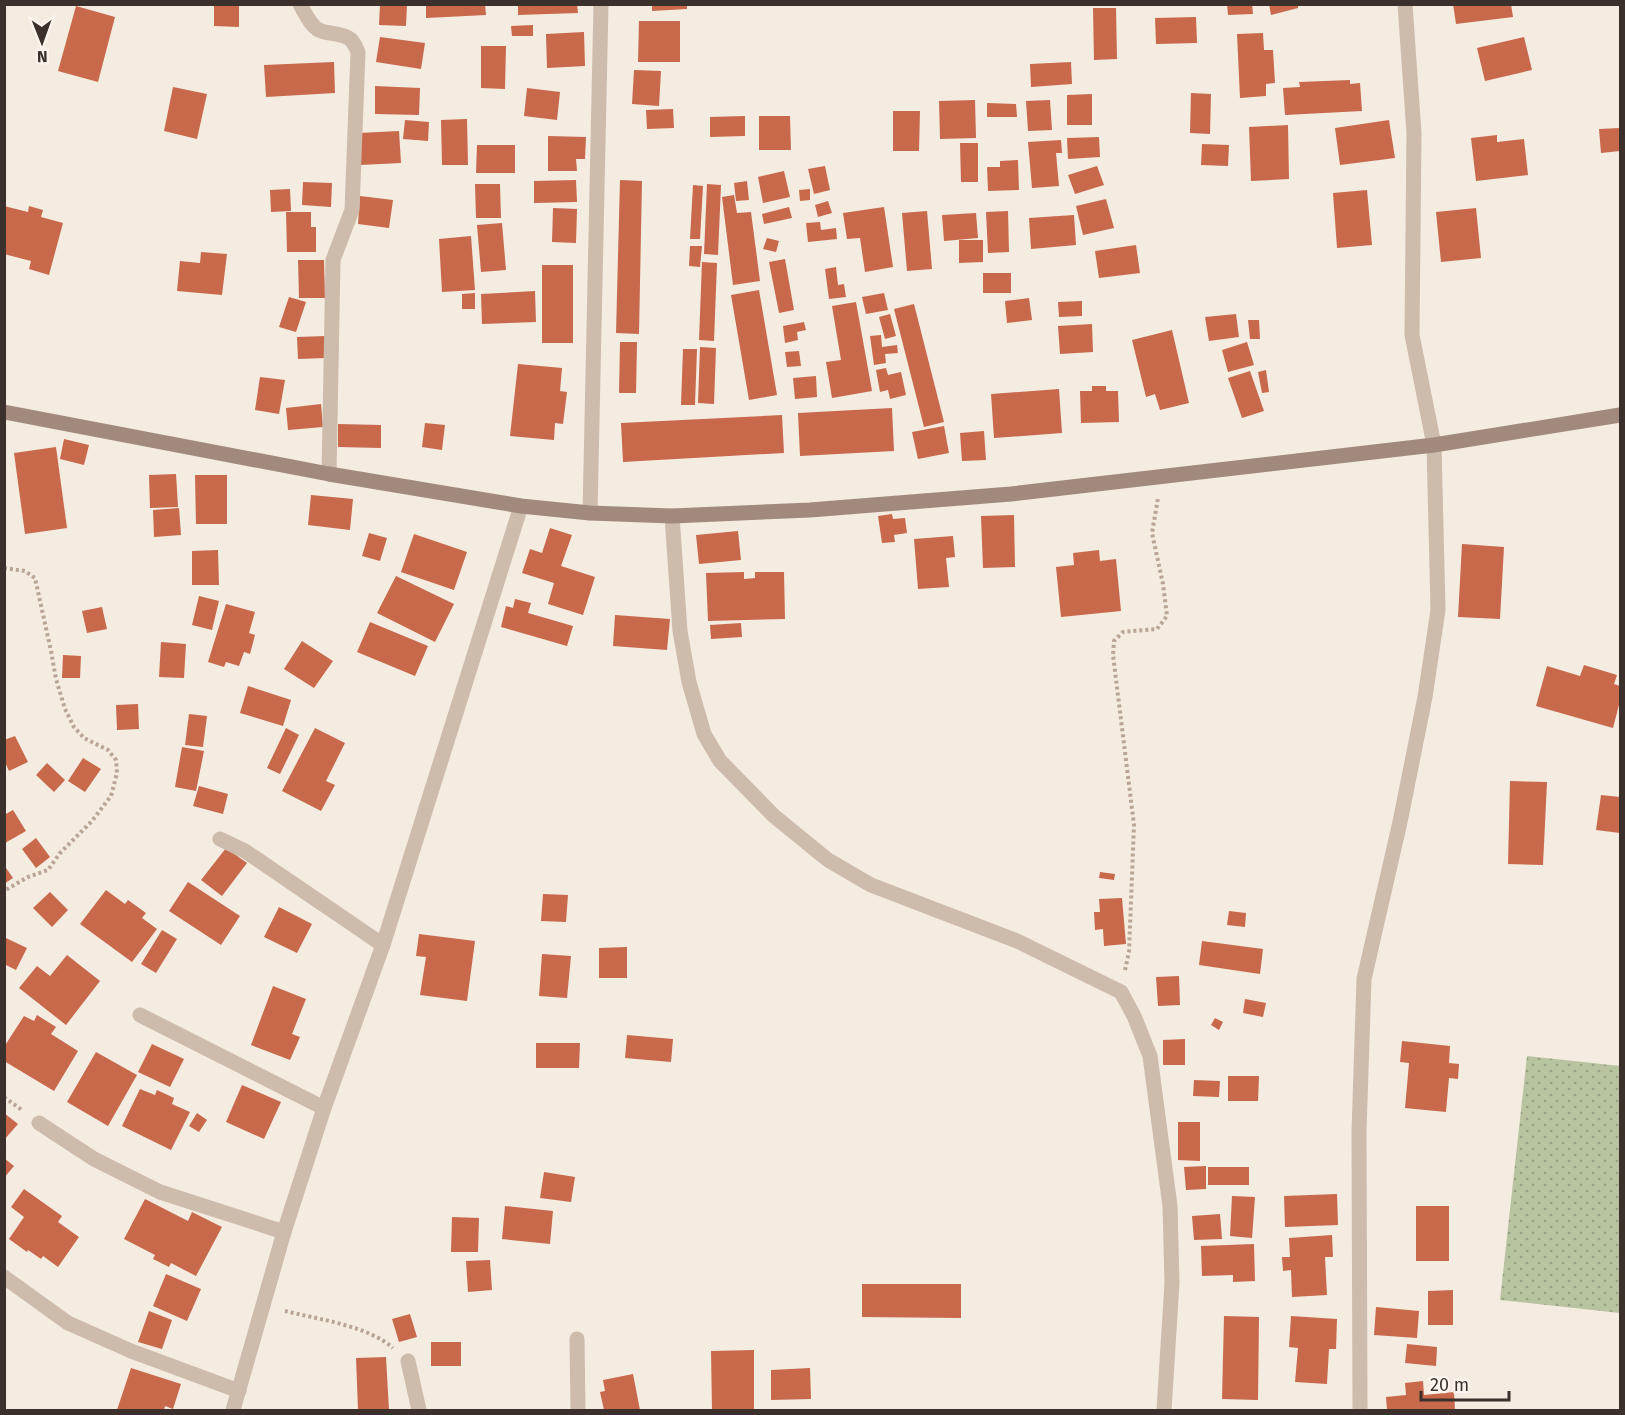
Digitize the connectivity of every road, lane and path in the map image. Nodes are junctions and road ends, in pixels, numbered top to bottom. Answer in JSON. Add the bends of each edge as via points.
{"nodes":[{"id":1,"x":300,"y":4,"type":"edge"},
{"id":2,"x":601,"y":4,"type":"edge"},
{"id":3,"x":1405,"y":4,"type":"edge"},
{"id":4,"x":4,"y":412,"type":"edge"},
{"id":5,"x":1620,"y":415,"type":"edge"},
{"id":6,"x":1434,"y":445,"type":"junction"},
{"id":7,"x":329,"y":474,"type":"junction"},
{"id":8,"x":1161,"y":477,"type":"junction"},
{"id":9,"x":521,"y":506,"type":"junction"},
{"id":10,"x":590,"y":513,"type":"junction"},
{"id":11,"x":672,"y":516,"type":"junction"},
{"id":12,"x":4,"y":568,"type":"edge"},
{"id":13,"x":220,"y":839,"type":"dead end"},
{"id":14,"x":4,"y":891,"type":"edge"},
{"id":15,"x":384,"y":945,"type":"junction"},
{"id":16,"x":1121,"y":992,"type":"junction"},
{"id":17,"x":140,"y":1015,"type":"dead end"},
{"id":18,"x":324,"y":1108,"type":"junction"},
{"id":19,"x":39,"y":1123,"type":"dead end"},
{"id":20,"x":284,"y":1232,"type":"junction"},
{"id":21,"x":4,"y":1277,"type":"edge"},
{"id":22,"x":264,"y":1305,"type":"junction"},
{"id":23,"x":577,"y":1339,"type":"dead end"},
{"id":24,"x":408,"y":1361,"type":"joint"},
{"id":25,"x":239,"y":1391,"type":"junction"},
{"id":26,"x":233,"y":1410,"type":"edge"},
{"id":27,"x":419,"y":1410,"type":"edge"},
{"id":28,"x":578,"y":1410,"type":"edge"},
{"id":29,"x":1164,"y":1410,"type":"edge"},
{"id":30,"x":1360,"y":1410,"type":"edge"}],
"edges":[{"from":1,"to":7,"type":"street","via":[[316,28],[351,39],[358,52],[352,210],[333,260]]},
{"from":2,"to":10,"type":"street"},
{"from":3,"to":6,"type":"street","via":[[1414,133],[1412,334]]},
{"from":4,"to":7,"type":"street"},
{"from":5,"to":6,"type":"street"},
{"from":6,"to":8,"type":"street"},
{"from":6,"to":30,"type":"street","via":[[1438,610],[1401,822],[1364,979],[1359,1131]]},
{"from":7,"to":9,"type":"street"},
{"from":8,"to":11,"type":"street","via":[[1011,494]]},
{"from":8,"to":16,"type":"path","via":[[1152,533],[1167,616],[1157,629],[1123,632],[1114,641],[1134,825],[1129,952]]},
{"from":9,"to":10,"type":"street"},
{"from":9,"to":15,"type":"street"},
{"from":10,"to":11,"type":"street"},
{"from":11,"to":16,"type":"street","via":[[680,631],[689,682],[704,734],[720,761],[774,816],[828,860],[871,885],[1017,941]]},
{"from":12,"to":14,"type":"path","via":[[25,571],[35,579],[65,709],[84,738],[108,750],[116,760],[117,773],[111,796],[48,870]]},
{"from":13,"to":15,"type":"street"},
{"from":15,"to":18,"type":"street"},
{"from":16,"to":29,"type":"street","via":[[1150,1056],[1170,1206],[1172,1283]]},
{"from":17,"to":18,"type":"street"},
{"from":18,"to":20,"type":"street"},
{"from":19,"to":20,"type":"street","via":[[94,1160],[160,1192]]},
{"from":20,"to":22,"type":"street"},
{"from":21,"to":25,"type":"street","via":[[68,1323]]},
{"from":22,"to":24,"type":"path","via":[[355,1328],[385,1340]]},
{"from":22,"to":25,"type":"street"},
{"from":23,"to":28,"type":"street"},
{"from":24,"to":27,"type":"street"},
{"from":25,"to":26,"type":"street"}]}
